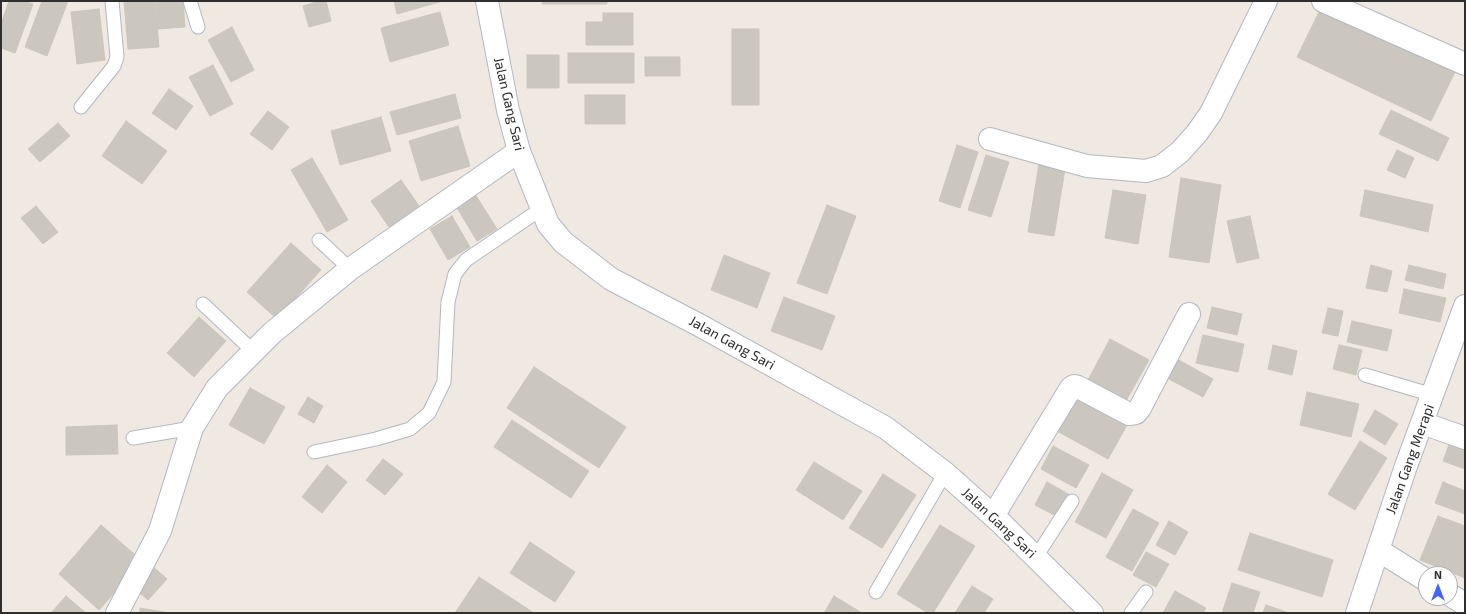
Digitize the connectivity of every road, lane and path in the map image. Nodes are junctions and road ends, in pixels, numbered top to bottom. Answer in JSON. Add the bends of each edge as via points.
{"nodes":[{"id":1,"x":112,"y":1,"type":"edge"},
{"id":2,"x":190,"y":1,"type":"edge"},
{"id":3,"x":486,"y":1,"type":"edge"},
{"id":4,"x":1266,"y":1,"type":"edge"},
{"id":5,"x":1323,"y":1,"type":"edge"},
{"id":6,"x":198,"y":27,"type":"dead end"},
{"id":7,"x":1465,"y":64,"type":"edge"},
{"id":8,"x":81,"y":107,"type":"dead end"},
{"id":9,"x":990,"y":139,"type":"dead end"},
{"id":10,"x":519,"y":151,"type":"junction"},
{"id":11,"x":541,"y":209,"type":"junction"},
{"id":12,"x":319,"y":240,"type":"dead end"},
{"id":13,"x":350,"y":269,"type":"junction"},
{"id":14,"x":202,"y":304,"type":"dead end"},
{"id":15,"x":1465,"y":306,"type":"edge"},
{"id":16,"x":1190,"y":314,"type":"dead end"},
{"id":17,"x":253,"y":351,"type":"junction"},
{"id":18,"x":1365,"y":375,"type":"dead end"},
{"id":19,"x":1433,"y":395,"type":"junction"},
{"id":20,"x":1422,"y":423,"type":"junction"},
{"id":21,"x":192,"y":428,"type":"junction"},
{"id":22,"x":133,"y":438,"type":"dead end"},
{"id":23,"x":1465,"y":438,"type":"edge"},
{"id":24,"x":314,"y":452,"type":"dead end"},
{"id":25,"x":945,"y":473,"type":"junction"},
{"id":26,"x":1072,"y":501,"type":"dead end"},
{"id":27,"x":994,"y":516,"type":"junction"},
{"id":28,"x":1378,"y":550,"type":"junction"},
{"id":29,"x":1036,"y":557,"type":"junction"},
{"id":30,"x":1418,"y":575,"type":"edge"},
{"id":31,"x":876,"y":592,"type":"dead end"},
{"id":32,"x":1146,"y":592,"type":"dead end"},
{"id":33,"x":117,"y":613,"type":"edge"},
{"id":34,"x":1092,"y":613,"type":"edge"},
{"id":35,"x":1131,"y":613,"type":"edge"},
{"id":36,"x":1356,"y":613,"type":"edge"}],
"edges":[{"from":1,"to":8,"type":"lane","via":[[117,46],[114,66]]},
{"from":2,"to":6,"type":"lane"},
{"from":3,"to":10,"type":"street","name":"Jalan Gang Sari"},
{"from":4,"to":9,"type":"street","via":[[1211,113],[1180,152],[1162,166],[1146,170],[1087,166]]},
{"from":5,"to":7,"type":"street"},
{"from":10,"to":11,"type":"street","name":"Jalan Gang Sari"},
{"from":10,"to":13,"type":"street"},
{"from":11,"to":24,"type":"lane","via":[[466,260],[455,274],[448,302],[444,382],[429,413],[410,429]]},
{"from":11,"to":25,"type":"street","name":"Jalan Gang Sari","via":[[548,224],[563,242],[611,279],[886,428]]},
{"from":12,"to":13,"type":"lane"},
{"from":13,"to":17,"type":"street"},
{"from":14,"to":17,"type":"lane"},
{"from":15,"to":19,"type":"street","name":"Jalan Gang Merapi"},
{"from":16,"to":27,"type":"street","via":[[1136,413],[1129,414],[1078,387],[1071,388]]},
{"from":17,"to":21,"type":"street","via":[[217,388]]},
{"from":18,"to":19,"type":"lane"},
{"from":19,"to":20,"type":"street","name":"Jalan Gang Merapi"},
{"from":20,"to":23,"type":"street"},
{"from":20,"to":28,"type":"street","name":"Jalan Gang Merapi"},
{"from":21,"to":22,"type":"lane"},
{"from":21,"to":33,"type":"street","via":[[160,531]]},
{"from":25,"to":27,"type":"street","name":"Jalan Gang Sari"},
{"from":25,"to":31,"type":"lane"},
{"from":26,"to":29,"type":"lane"},
{"from":27,"to":29,"type":"street","name":"Jalan Gang Sari"},
{"from":28,"to":30,"type":"street"},
{"from":28,"to":36,"type":"street","name":"Jalan Gang Merapi"},
{"from":29,"to":34,"type":"street","name":"Jalan Gang Sari"},
{"from":32,"to":35,"type":"lane"}]}
